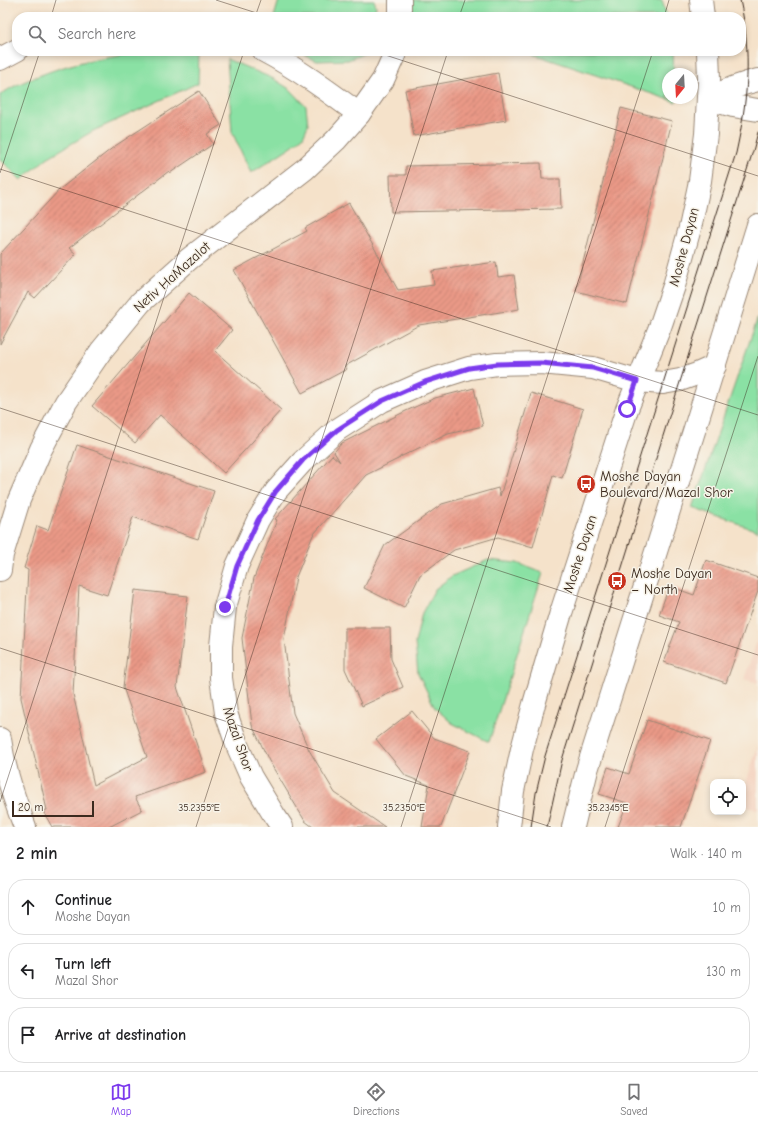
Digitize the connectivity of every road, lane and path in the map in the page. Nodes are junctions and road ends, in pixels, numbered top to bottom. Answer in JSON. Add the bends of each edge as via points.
{"nodes":[{"id":1,"x":400,"y":0,"type":"edge"},
{"id":2,"x":701,"y":0,"type":"edge"},
{"id":3,"x":400,"y":12,"type":"edge"},
{"id":4,"x":702,"y":12,"type":"edge"},
{"id":5,"x":12,"y":53,"type":"edge"},
{"id":6,"x":273,"y":56,"type":"edge"},
{"id":7,"x":394,"y":56,"type":"edge"},
{"id":8,"x":708,"y":56,"type":"edge"},
{"id":9,"x":0,"y":59,"type":"edge"},
{"id":10,"x":758,"y":80,"type":"edge"},
{"id":11,"x":708,"y":99,"type":"junction"},
{"id":12,"x":758,"y":110,"type":"edge"},
{"id":13,"x":359,"y":114,"type":"junction"},
{"id":14,"x":758,"y":225,"type":"edge"},
{"id":15,"x":715,"y":366,"type":"junction"},
{"id":16,"x":637,"y":381,"type":"junction"},
{"id":17,"x":0,"y":570,"type":"edge"},
{"id":18,"x":0,"y":739,"type":"edge"},
{"id":19,"x":25,"y":827,"type":"edge"},
{"id":20,"x":282,"y":827,"type":"edge"},
{"id":21,"x":509,"y":827,"type":"edge"},
{"id":22,"x":573,"y":827,"type":"edge"}],
"edges":[{"from":1,"to":3,"type":"street"},
{"from":2,"to":4,"type":"street"},
{"from":5,"to":9,"type":"street"},
{"from":6,"to":13,"type":"street","via":[[317,83]]},
{"from":7,"to":13,"type":"street","name":"Netiv HaMazalot","via":[[383,80]]},
{"from":8,"to":11,"type":"street","name":"Moshe Dayan"},
{"from":10,"to":11,"type":"street","via":[[747,82]]},
{"from":11,"to":12,"type":"street"},
{"from":11,"to":16,"type":"street","name":"Moshe Dayan","via":[[700,181],[690,228],[660,327]]},
{"from":13,"to":17,"type":"street","name":"Netiv HaMazalot","via":[[305,169],[189,259],[141,302],[101,351],[66,402],[41,449],[19,500]]},
{"from":14,"to":15,"type":"street"},
{"from":15,"to":16,"type":"street","name":"Mazal Shor","via":[[680,380],[663,383]]},
{"from":15,"to":22,"type":"street","via":[[587,770]]},
{"from":16,"to":20,"type":"street","name":"Mazal Shor","via":[[593,368],[541,363],[497,364],[469,368],[425,382],[382,401],[337,430],[303,460],[276,491],[258,520],[237,566],[225,607],[221,678],[226,713],[237,745],[251,777]]},
{"from":16,"to":21,"type":"street","name":"Moshe Dayan","via":[[534,704],[522,749]]},
{"from":18,"to":19,"type":"street","via":[[3,760]]}]}
